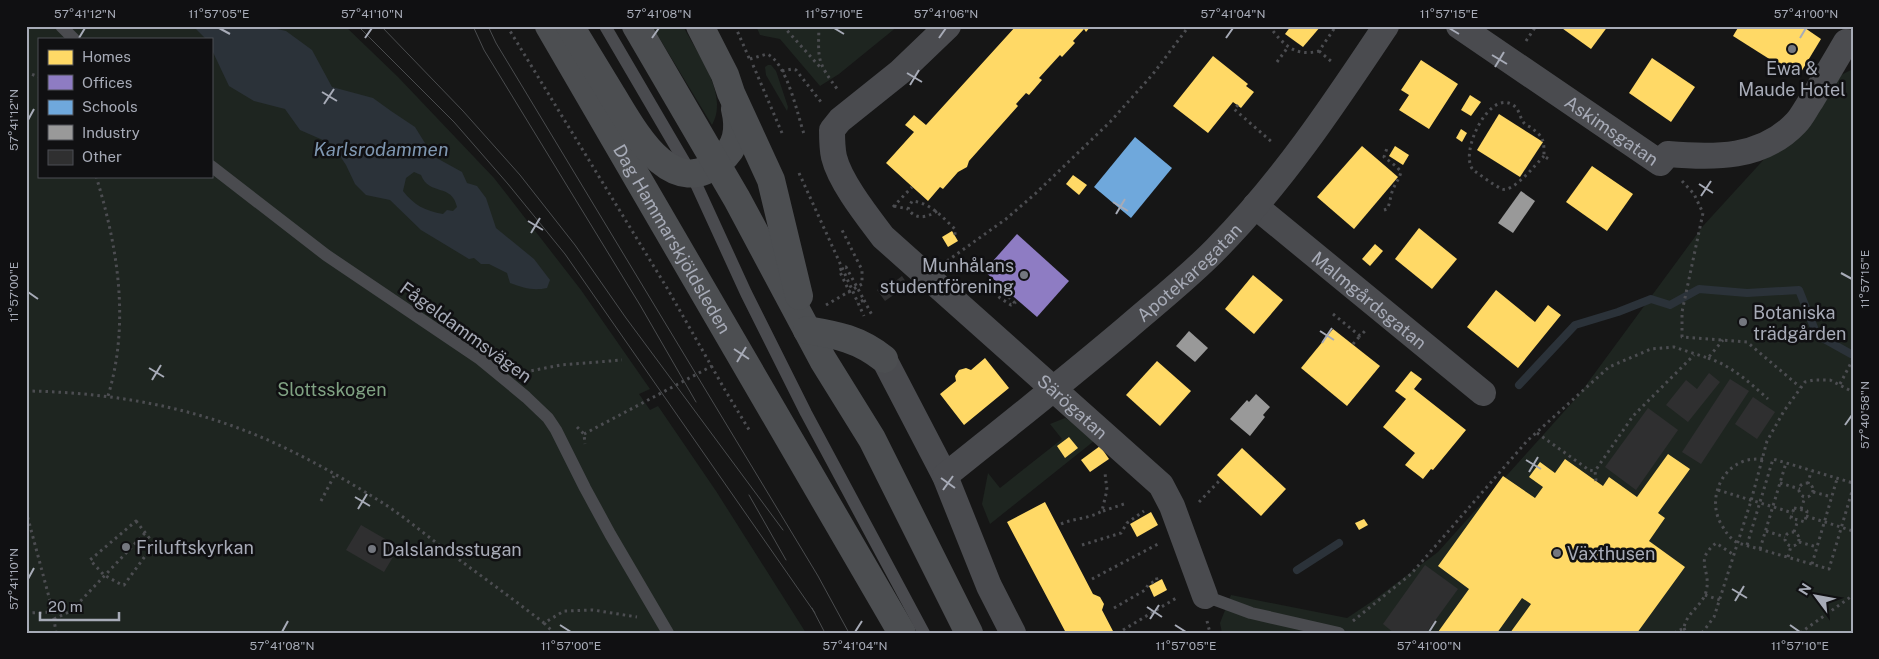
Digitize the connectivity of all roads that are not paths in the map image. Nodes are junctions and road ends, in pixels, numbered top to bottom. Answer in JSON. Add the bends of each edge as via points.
{"nodes":[{"id":1,"x":61,"y":26,"type":"edge"},
{"id":2,"x":549,"y":26,"type":"edge"},
{"id":3,"x":570,"y":26,"type":"edge"},
{"id":4,"x":605,"y":26,"type":"edge"},
{"id":5,"x":636,"y":26,"type":"edge"},
{"id":6,"x":700,"y":26,"type":"edge"},
{"id":7,"x":948,"y":26,"type":"edge"},
{"id":8,"x":1386,"y":26,"type":"edge"},
{"id":9,"x":1459,"y":26,"type":"edge"},
{"id":10,"x":73,"y":38,"type":"edge"},
{"id":11,"x":1846,"y":42,"type":"dead end"},
{"id":12,"x":731,"y":94,"type":"junction"},
{"id":13,"x":717,"y":164,"type":"junction"},
{"id":14,"x":212,"y":167,"type":"edge"},
{"id":15,"x":691,"y":173,"type":"junction"},
{"id":16,"x":1255,"y":206,"type":"junction"},
{"id":17,"x":807,"y":330,"type":"junction"},
{"id":18,"x":884,"y":359,"type":"joint"},
{"id":19,"x":1054,"y":390,"type":"junction"},
{"id":20,"x":1483,"y":394,"type":"dead end"},
{"id":21,"x":945,"y":476,"type":"junction"},
{"id":22,"x":1202,"y":590,"type":"joint"},
{"id":23,"x":1338,"y":632,"type":"edge"},
{"id":24,"x":668,"y":633,"type":"edge"},
{"id":25,"x":902,"y":633,"type":"edge"},
{"id":26,"x":924,"y":633,"type":"edge"},
{"id":27,"x":969,"y":633,"type":"edge"},
{"id":28,"x":1013,"y":633,"type":"edge"}],
"edges":[{"from":1,"to":10,"type":"lane"},
{"from":2,"to":25,"type":"main road","name":"Dag Hammarskjöldsleden"},
{"from":3,"to":15,"type":"main road","via":[[639,138],[666,165]]},
{"from":4,"to":15,"type":"lane"},
{"from":5,"to":13,"type":"main road"},
{"from":6,"to":12,"type":"main road"},
{"from":7,"to":19,"type":"street","name":"Särögatan","via":[[900,72],[842,120],[835,159],[842,176],[883,236]]},
{"from":8,"to":16,"type":"street","name":"Apotekaregatan","via":[[1307,143]]},
{"from":9,"to":11,"type":"street","name":"Askimsgatan","via":[[1660,163],[1668,154],[1727,156],[1768,145],[1797,122]]},
{"from":12,"to":13,"type":"main road","via":[[738,132],[729,153]]},
{"from":12,"to":17,"type":"main road","via":[[771,180]]},
{"from":13,"to":15,"type":"main road"},
{"from":13,"to":17,"type":"main road"},
{"from":14,"to":24,"type":"lane","name":"Fågeldammsvägen","via":[[326,255],[480,359],[548,418]]},
{"from":15,"to":26,"type":"lane","via":[[802,404]]},
{"from":16,"to":19,"type":"street","name":"Apotekaregatan","via":[[1180,283]]},
{"from":16,"to":20,"type":"street","name":"Malmgårdsgatan"},
{"from":17,"to":18,"type":"main road","via":[[844,336],[872,349]]},
{"from":17,"to":27,"type":"main road","via":[[872,439]]},
{"from":18,"to":21,"type":"street"},
{"from":19,"to":21,"type":"street","name":"Apotekaregatan"},
{"from":19,"to":22,"type":"street","name":"Särögatan","via":[[1161,485],[1172,506]]},
{"from":21,"to":28,"type":"street"},
{"from":22,"to":23,"type":"lane","via":[[1251,613]]}]}
